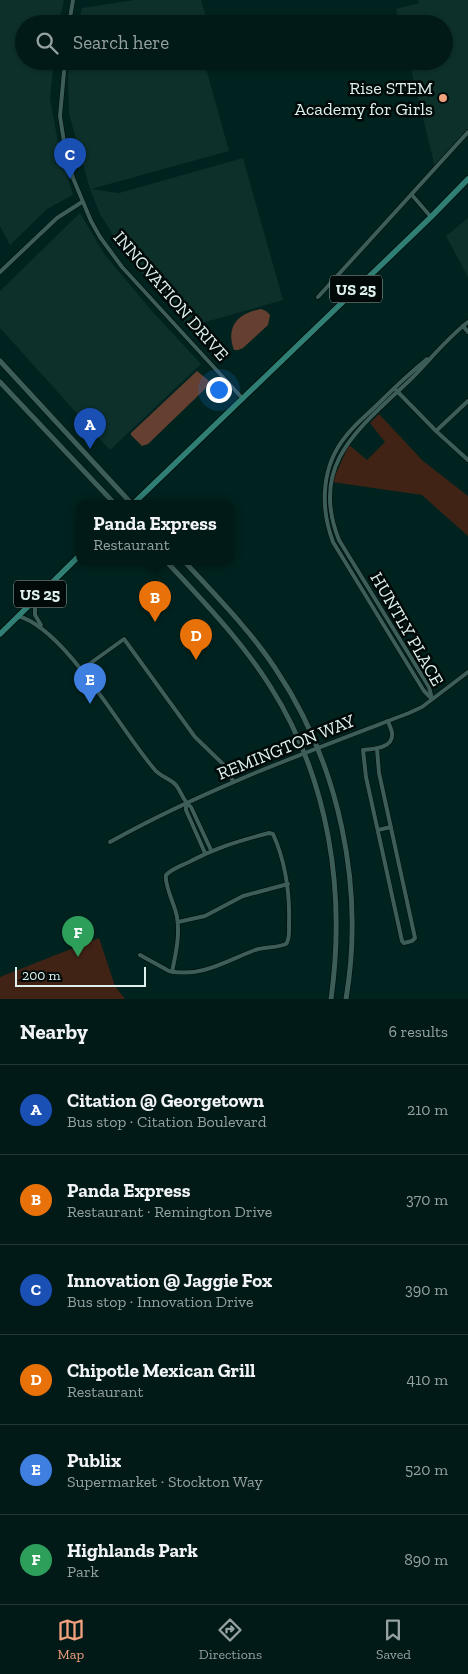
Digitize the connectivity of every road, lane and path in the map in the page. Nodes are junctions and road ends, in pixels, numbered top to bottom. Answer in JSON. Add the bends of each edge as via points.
{"nodes":[{"id":1,"x":73,"y":0,"type":"edge"},
{"id":2,"x":70,"y":15,"type":"edge"},
{"id":3,"x":63,"y":70,"type":"edge"},
{"id":4,"x":468,"y":132,"type":"edge"},
{"id":5,"x":468,"y":179,"type":"edge"},
{"id":6,"x":412,"y":195,"type":"junction"},
{"id":7,"x":82,"y":202,"type":"junction"},
{"id":8,"x":431,"y":217,"type":"junction"},
{"id":9,"x":0,"y":272,"type":"edge"},
{"id":10,"x":318,"y":297,"type":"dead end"},
{"id":11,"x":468,"y":322,"type":"edge"},
{"id":12,"x":464,"y":326,"type":"junction"},
{"id":13,"x":468,"y":332,"type":"edge"},
{"id":14,"x":0,"y":361,"type":"edge"},
{"id":15,"x":0,"y":382,"type":"edge"},
{"id":16,"x":396,"y":389,"type":"junction"},
{"id":17,"x":243,"y":399,"type":"junction"},
{"id":18,"x":468,"y":401,"type":"edge"},
{"id":19,"x":436,"y":432,"type":"junction"},
{"id":20,"x":468,"y":460,"type":"edge"},
{"id":21,"x":111,"y":500,"type":"edge"},
{"id":22,"x":130,"y":500,"type":"edge"},
{"id":23,"x":136,"y":500,"type":"edge"},
{"id":24,"x":76,"y":559,"type":"edge"},
{"id":25,"x":170,"y":565,"type":"edge"},
{"id":26,"x":188,"y":565,"type":"edge"},
{"id":27,"x":35,"y":598,"type":"junction"},
{"id":28,"x":18,"y":616,"type":"junction"},
{"id":29,"x":47,"y":633,"type":"junction"},
{"id":30,"x":0,"y":634,"type":"edge"},
{"id":31,"x":81,"y":670,"type":"junction"},
{"id":32,"x":468,"y":672,"type":"edge"},
{"id":33,"x":432,"y":699,"type":"junction"},
{"id":34,"x":388,"y":721,"type":"junction"},
{"id":35,"x":317,"y":748,"type":"junction"},
{"id":36,"x":377,"y":749,"type":"junction"},
{"id":37,"x":304,"y":753,"type":"junction"},
{"id":38,"x":233,"y":781,"type":"junction"},
{"id":39,"x":186,"y":803,"type":"junction"},
{"id":40,"x":391,"y":827,"type":"junction"},
{"id":41,"x":378,"y":830,"type":"junction"},
{"id":42,"x":110,"y":842,"type":"dead end"},
{"id":43,"x":211,"y":850,"type":"junction"},
{"id":44,"x":205,"y":853,"type":"junction"},
{"id":45,"x":288,"y":884,"type":"junction"},
{"id":46,"x":178,"y":922,"type":"junction"},
{"id":47,"x":140,"y":955,"type":"dead end"},
{"id":48,"x":172,"y":972,"type":"junction"},
{"id":49,"x":331,"y":999,"type":"edge"},
{"id":50,"x":346,"y":999,"type":"edge"}],
"edges":[{"from":1,"to":2,"type":"street"},
{"from":3,"to":7,"type":"street","name":"INNOVATION DRIVE","via":[[60,116],[67,159]]},
{"from":4,"to":6,"type":"street"},
{"from":5,"to":8,"type":"main road","number":"US 25"},
{"from":6,"to":8,"type":"street"},
{"from":6,"to":10,"type":"street"},
{"from":7,"to":9,"type":"street","via":[[57,218]]},
{"from":7,"to":17,"type":"street","name":"INNOVATION DRIVE","via":[[100,237],[122,267]]},
{"from":8,"to":17,"type":"main road","number":"US 25"},
{"from":11,"to":12,"type":"street","name":"HUNTLY PLACE"},
{"from":12,"to":13,"type":"street"},
{"from":12,"to":16,"type":"street","name":"HUNTLY PLACE"},
{"from":14,"to":22,"type":"main road"},
{"from":15,"to":21,"type":"main road"},
{"from":16,"to":19,"type":"street"},
{"from":16,"to":33,"type":"street","name":"HUNTLY PLACE","via":[[340,444],[325,484],[324,511],[332,542]]},
{"from":17,"to":23,"type":"main road","number":"US 25"},
{"from":18,"to":19,"type":"street"},
{"from":19,"to":20,"type":"street"},
{"from":24,"to":27,"type":"main road","number":"US 25"},
{"from":25,"to":37,"type":"main road","via":[[230,631],[254,663],[277,699]]},
{"from":26,"to":35,"type":"main road","via":[[236,616],[276,669]]},
{"from":27,"to":28,"type":"main road","number":"US 25"},
{"from":27,"to":29,"type":"street","via":[[35,615]]},
{"from":28,"to":29,"type":"street","via":[[35,623]]},
{"from":28,"to":30,"type":"main road","number":"US 25"},
{"from":29,"to":31,"type":"street"},
{"from":31,"to":38,"type":"street","via":[[124,638],[195,736],[224,765]]},
{"from":31,"to":39,"type":"street","via":[[156,772],[177,786]]},
{"from":32,"to":33,"type":"street","name":"REMINGTON WAY"},
{"from":33,"to":34,"type":"street","name":"REMINGTON WAY","via":[[409,714]]},
{"from":34,"to":35,"type":"street","name":"REMINGTON WAY"},
{"from":34,"to":36,"type":"street","via":[[391,741]]},
{"from":35,"to":37,"type":"street","name":"REMINGTON WAY"},
{"from":35,"to":50,"type":"main road","via":[[335,802],[349,872],[352,936]]},
{"from":36,"to":40,"type":"street"},
{"from":36,"to":41,"type":"street","via":[[363,750]]},
{"from":37,"to":38,"type":"street","name":"REMINGTON WAY"},
{"from":37,"to":49,"type":"main road","via":[[323,814],[335,878],[337,933]]},
{"from":38,"to":39,"type":"street","name":"REMINGTON WAY"},
{"from":39,"to":42,"type":"street","name":"REMINGTON WAY"},
{"from":39,"to":43,"type":"street","via":[[191,807]]},
{"from":39,"to":44,"type":"street"},
{"from":40,"to":41,"type":"street"},
{"from":40,"to":41,"type":"street","via":[[414,938],[404,943]]},
{"from":43,"to":44,"type":"street"},
{"from":43,"to":45,"type":"street","via":[[272,833]]},
{"from":44,"to":46,"type":"street","via":[[166,875]]},
{"from":45,"to":46,"type":"street","via":[[244,896],[204,916]]},
{"from":45,"to":48,"type":"street","via":[[290,904],[286,944],[256,950],[200,972]]},
{"from":46,"to":48,"type":"street"},
{"from":47,"to":48,"type":"street"}]}
